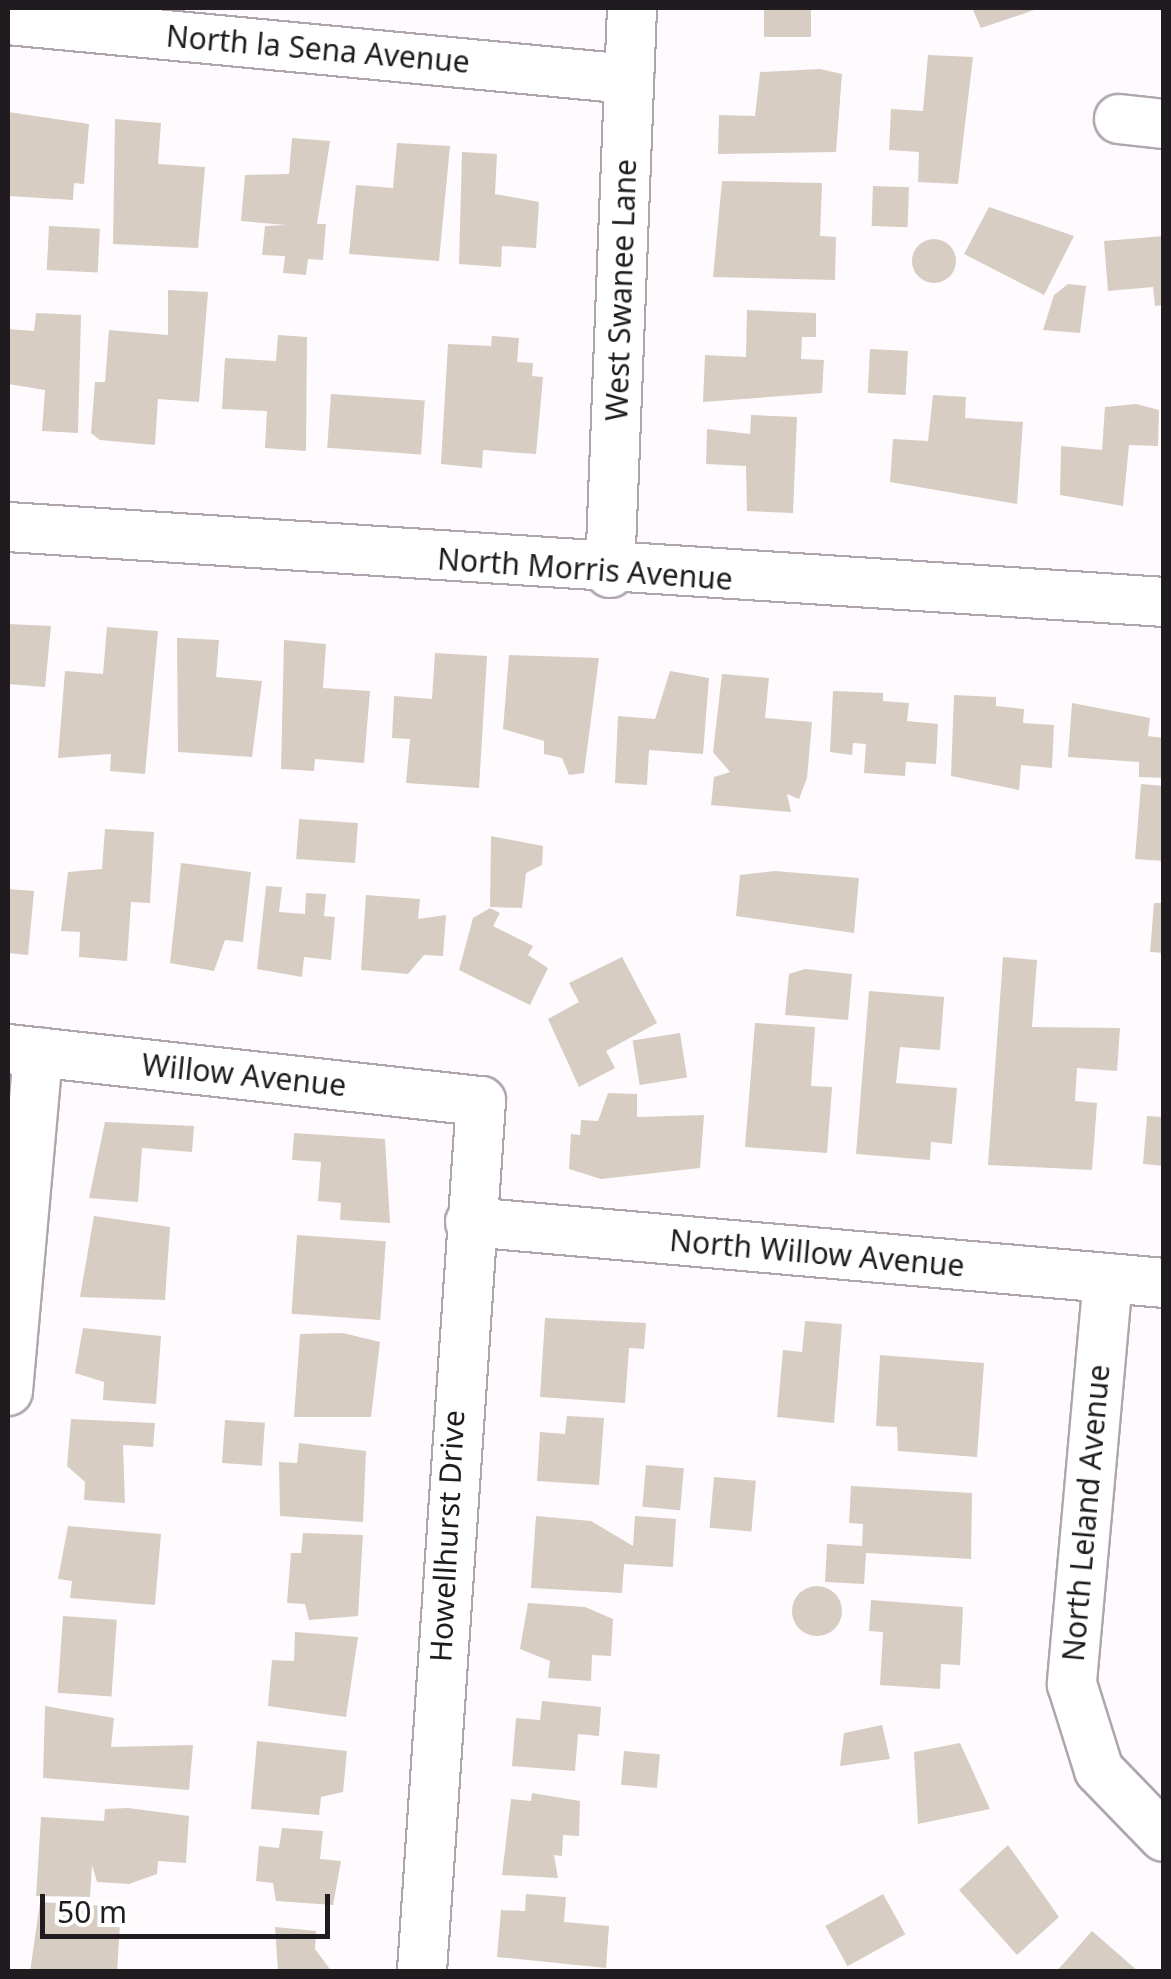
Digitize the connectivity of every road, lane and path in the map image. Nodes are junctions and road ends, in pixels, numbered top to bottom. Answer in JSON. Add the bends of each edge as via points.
{"nodes":[{"id":1,"x":632,"y":8,"type":"edge"},
{"id":2,"x":8,"y":20,"type":"edge"},
{"id":3,"x":630,"y":79,"type":"junction"},
{"id":4,"x":8,"y":528,"type":"edge"},
{"id":5,"x":610,"y":573,"type":"junction"},
{"id":6,"x":1164,"y":602,"type":"edge"},
{"id":7,"x":23,"y":1050,"type":"edge"},
{"id":8,"x":480,"y":1101,"type":"joint"},
{"id":9,"x":470,"y":1222,"type":"junction"},
{"id":10,"x":1108,"y":1278,"type":"junction"},
{"id":11,"x":1164,"y":1283,"type":"edge"},
{"id":12,"x":8,"y":1391,"type":"edge"},
{"id":13,"x":1164,"y":1838,"type":"edge"},
{"id":14,"x":422,"y":1972,"type":"edge"}],
"edges":[{"from":1,"to":3,"type":"street","name":"West Swanee Lane"},
{"from":2,"to":3,"type":"street","name":"North la Sena Avenue"},
{"from":3,"to":5,"type":"street","name":"West Swanee Lane"},
{"from":4,"to":5,"type":"street","name":"North Morris Avenue"},
{"from":5,"to":6,"type":"street","name":"North Morris Avenue"},
{"from":7,"to":8,"type":"street","name":"Willow Avenue"},
{"from":7,"to":12,"type":"street"},
{"from":8,"to":9,"type":"street","name":"Howellhurst Drive"},
{"from":9,"to":10,"type":"street","name":"North Willow Avenue"},
{"from":9,"to":14,"type":"street","name":"Howellhurst Drive"},
{"from":10,"to":11,"type":"street","name":"North Willow Avenue"},
{"from":10,"to":13,"type":"street","name":"North Leland Avenue","via":[[1072,1684],[1099,1770]]}]}
